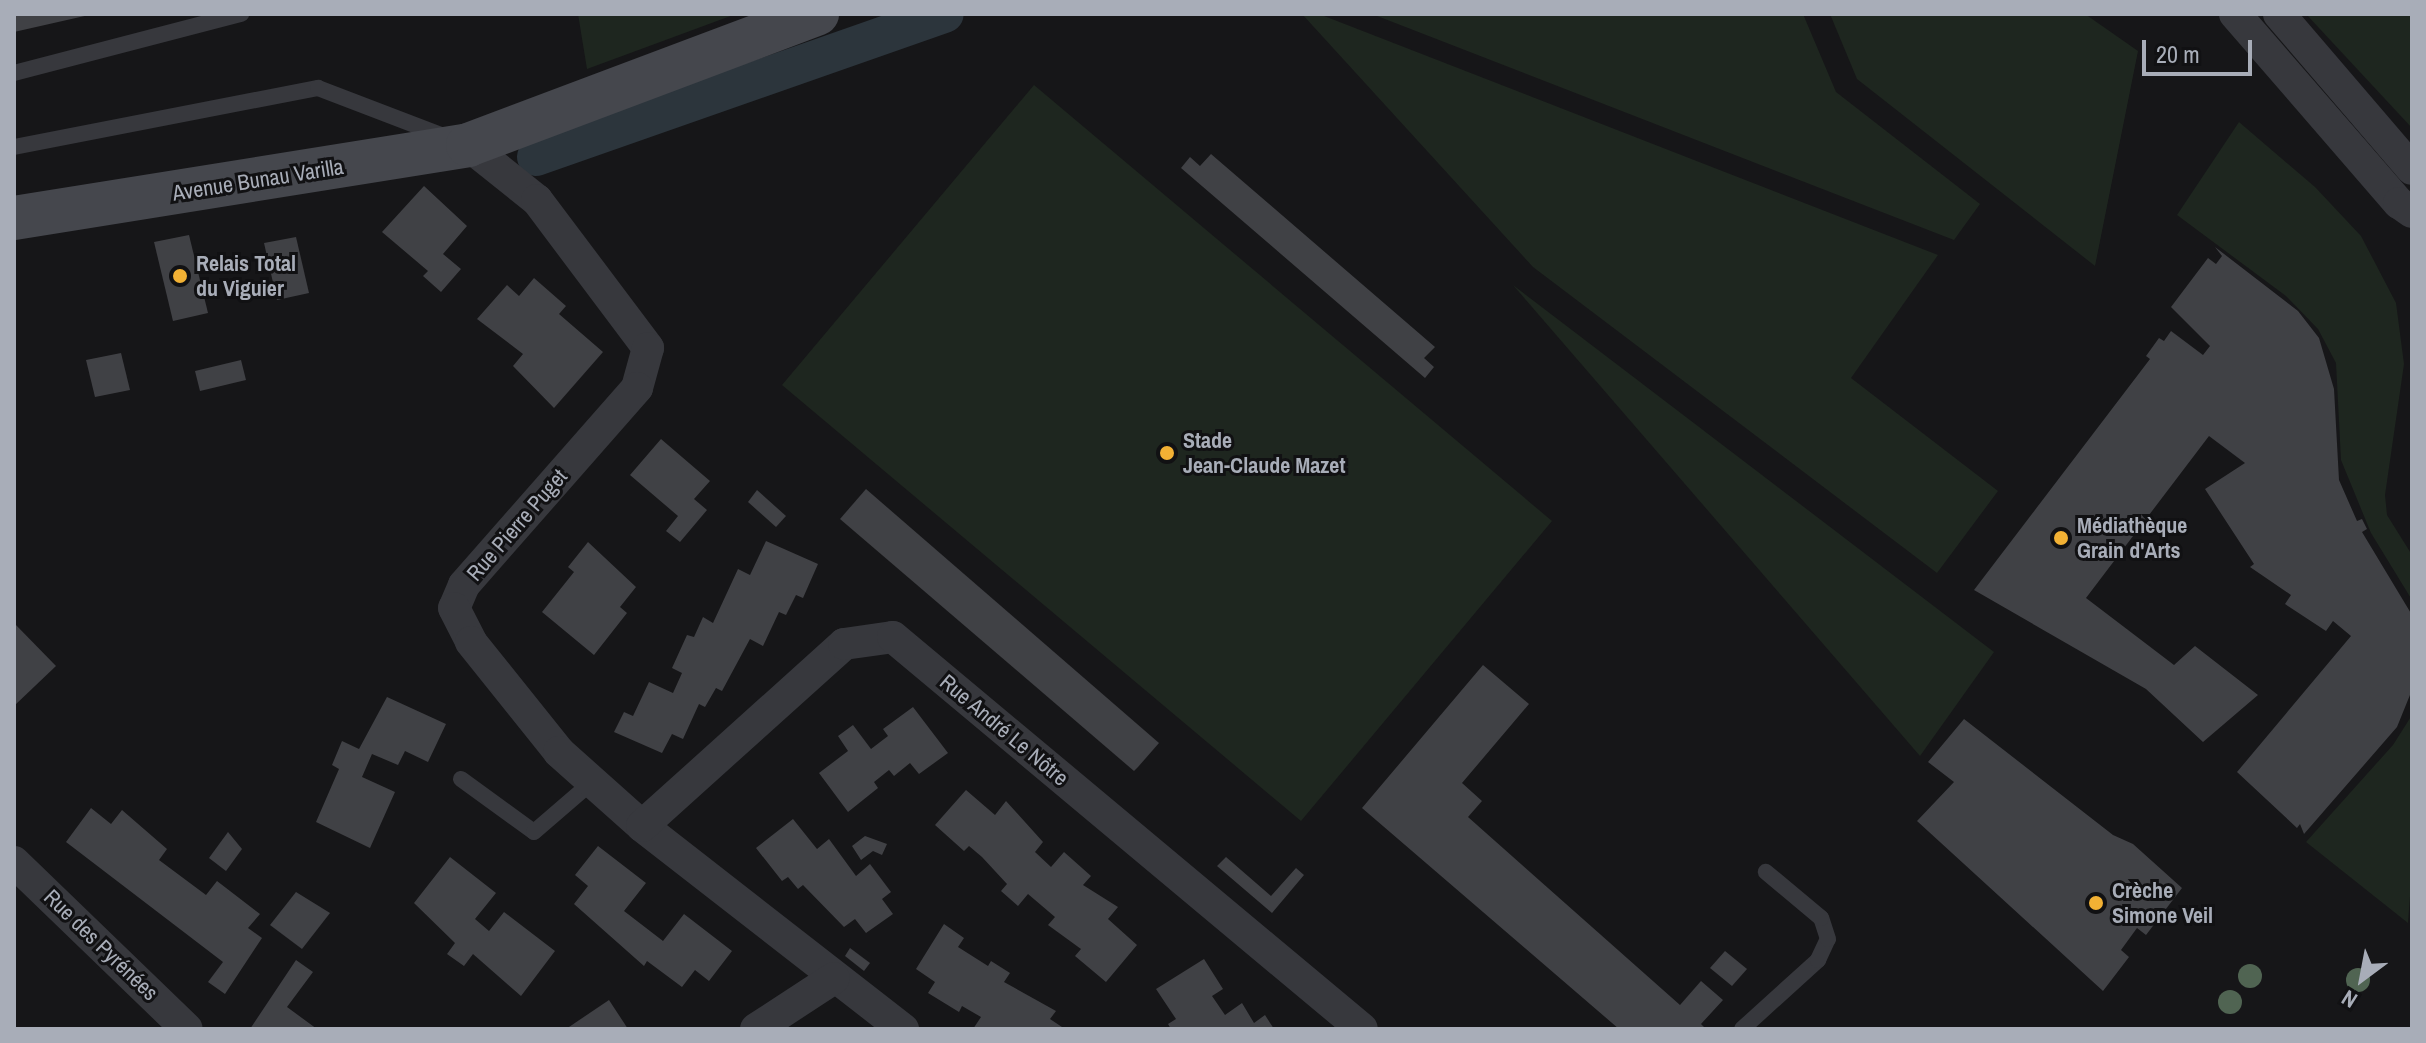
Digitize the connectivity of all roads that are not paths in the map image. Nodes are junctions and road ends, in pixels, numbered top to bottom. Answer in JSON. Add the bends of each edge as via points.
{"nodes":[{"id":1,"x":241,"y":14,"type":"edge"},
{"id":2,"x":817,"y":14,"type":"edge"},
{"id":3,"x":2235,"y":14,"type":"edge"},
{"id":4,"x":2279,"y":14,"type":"edge"},
{"id":5,"x":14,"y":73,"type":"edge"},
{"id":6,"x":468,"y":145,"type":"junction"},
{"id":7,"x":14,"y":147,"type":"edge"},
{"id":8,"x":2412,"y":169,"type":"edge"},
{"id":9,"x":2412,"y":212,"type":"edge"},
{"id":10,"x":25,"y":219,"type":"edge"},
{"id":11,"x":461,"y":779,"type":"dead end"},
{"id":12,"x":592,"y":782,"type":"junction"},
{"id":13,"x":642,"y":826,"type":"junction"},
{"id":14,"x":14,"y":862,"type":"edge"},
{"id":15,"x":1766,"y":872,"type":"dead end"},
{"id":16,"x":834,"y":978,"type":"junction"},
{"id":17,"x":187,"y":1029,"type":"edge"},
{"id":18,"x":756,"y":1029,"type":"edge"},
{"id":19,"x":903,"y":1029,"type":"edge"},
{"id":20,"x":1362,"y":1029,"type":"edge"},
{"id":21,"x":1742,"y":1029,"type":"edge"}],
"edges":[{"from":1,"to":5,"type":"lane"},
{"from":2,"to":6,"type":"main road","name":"Avenue Bunau Varilla"},
{"from":3,"to":9,"type":"street"},
{"from":4,"to":8,"type":"street"},
{"from":6,"to":7,"type":"lane","via":[[318,88]]},
{"from":6,"to":10,"type":"main road","name":"Avenue Bunau Varilla"},
{"from":6,"to":12,"type":"street","name":"Rue Pierre Puget","via":[[537,200],[648,348],[637,388],[464,585],[454,608],[471,642],[559,752]]},
{"from":11,"to":12,"type":"lane","via":[[534,832]]},
{"from":12,"to":13,"type":"street","name":"Rue Pierre Puget"},
{"from":13,"to":16,"type":"street","name":"Rue Pierre Puget"},
{"from":13,"to":20,"type":"street","name":"Rue André Le Nôtre","via":[[844,644],[893,637]]},
{"from":14,"to":17,"type":"street","name":"Rue des Pyrénées"},
{"from":15,"to":21,"type":"lane","via":[[1821,918],[1828,939],[1818,960]]},
{"from":16,"to":18,"type":"street"},
{"from":16,"to":19,"type":"street","name":"Rue Pierre Puget"}]}
